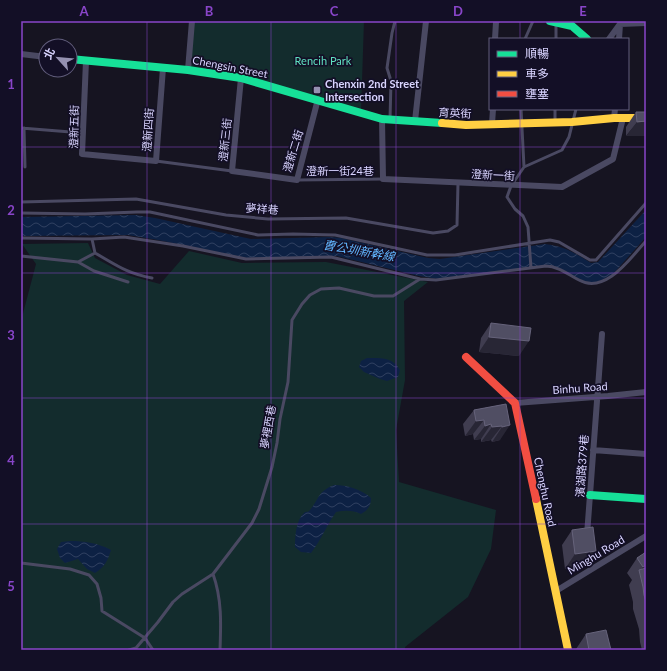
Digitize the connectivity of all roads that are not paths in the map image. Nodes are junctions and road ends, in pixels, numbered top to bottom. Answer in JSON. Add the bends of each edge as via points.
{"nodes":[{"id":1,"x":192,"y":21,"type":"edge"},
{"id":2,"x":395,"y":21,"type":"edge"},
{"id":3,"x":426,"y":21,"type":"edge"},
{"id":4,"x":497,"y":21,"type":"edge"},
{"id":5,"x":534,"y":21,"type":"edge"},
{"id":6,"x":554,"y":22,"type":"edge"},
{"id":7,"x":620,"y":23,"type":"edge"},
{"id":8,"x":646,"y":23,"type":"edge"},
{"id":9,"x":496,"y":38,"type":"edge"},
{"id":10,"x":526,"y":38,"type":"edge"},
{"id":11,"x":556,"y":38,"type":"edge"},
{"id":12,"x":586,"y":38,"type":"edge"},
{"id":13,"x":611,"y":38,"type":"edge"},
{"id":14,"x":619,"y":38,"type":"edge"},
{"id":15,"x":21,"y":54,"type":"edge"},
{"id":16,"x":38,"y":56,"type":"edge"},
{"id":17,"x":78,"y":60,"type":"edge"},
{"id":18,"x":86,"y":61,"type":"junction"},
{"id":19,"x":163,"y":68,"type":"junction"},
{"id":20,"x":188,"y":70,"type":"junction"},
{"id":21,"x":241,"y":78,"type":"junction"},
{"id":22,"x":318,"y":100,"type":"junction"},
{"id":23,"x":493,"y":110,"type":"edge"},
{"id":24,"x":521,"y":110,"type":"edge"},
{"id":25,"x":555,"y":110,"type":"edge"},
{"id":26,"x":576,"y":110,"type":"edge"},
{"id":27,"x":615,"y":110,"type":"edge"},
{"id":28,"x":619,"y":118,"type":"junction"},
{"id":29,"x":646,"y":118,"type":"edge"},
{"id":30,"x":386,"y":119,"type":"junction"},
{"id":31,"x":415,"y":121,"type":"junction"},
{"id":32,"x":555,"y":122,"type":"junction"},
{"id":33,"x":572,"y":122,"type":"junction"},
{"id":34,"x":522,"y":123,"type":"junction"},
{"id":35,"x":492,"y":124,"type":"junction"},
{"id":36,"x":22,"y":128,"type":"edge"},
{"id":37,"x":83,"y":133,"type":"junction"},
{"id":38,"x":123,"y":158,"type":"joint"},
{"id":39,"x":156,"y":161,"type":"junction"},
{"id":40,"x":25,"y":167,"type":"dead end"},
{"id":41,"x":524,"y":167,"type":"junction"},
{"id":42,"x":232,"y":171,"type":"junction"},
{"id":43,"x":265,"y":176,"type":"joint"},
{"id":44,"x":383,"y":179,"type":"junction"},
{"id":45,"x":297,"y":180,"type":"junction"},
{"id":46,"x":458,"y":183,"type":"junction"},
{"id":47,"x":511,"y":186,"type":"junction"},
{"id":48,"x":21,"y":202,"type":"edge"},
{"id":49,"x":646,"y":203,"type":"edge"},
{"id":50,"x":21,"y":213,"type":"edge"},
{"id":51,"x":21,"y":238,"type":"edge"},
{"id":52,"x":92,"y":239,"type":"junction"},
{"id":53,"x":646,"y":240,"type":"edge"},
{"id":54,"x":528,"y":243,"type":"junction"},
{"id":55,"x":95,"y":253,"type":"junction"},
{"id":56,"x":21,"y":256,"type":"edge"},
{"id":57,"x":78,"y":262,"type":"junction"},
{"id":58,"x":531,"y":268,"type":"junction"},
{"id":59,"x":152,"y":278,"type":"dead end"},
{"id":60,"x":420,"y":279,"type":"junction"},
{"id":61,"x":128,"y":282,"type":"dead end"},
{"id":62,"x":602,"y":334,"type":"dead end"},
{"id":63,"x":466,"y":357,"type":"dead end"},
{"id":64,"x":646,"y":392,"type":"edge"},
{"id":65,"x":597,"y":397,"type":"junction"},
{"id":66,"x":515,"y":403,"type":"junction"},
{"id":67,"x":593,"y":450,"type":"junction"},
{"id":68,"x":646,"y":454,"type":"edge"},
{"id":69,"x":590,"y":495,"type":"junction"},
{"id":70,"x":646,"y":499,"type":"edge"},
{"id":71,"x":646,"y":536,"type":"edge"},
{"id":72,"x":587,"y":537,"type":"edge"},
{"id":73,"x":21,"y":563,"type":"edge"},
{"id":74,"x":213,"y":574,"type":"junction"},
{"id":75,"x":556,"y":591,"type":"junction"},
{"id":76,"x":145,"y":638,"type":"junction"},
{"id":77,"x":129,"y":650,"type":"edge"},
{"id":78,"x":153,"y":650,"type":"edge"},
{"id":79,"x":220,"y":650,"type":"edge"},
{"id":80,"x":568,"y":650,"type":"edge"}],
"edges":[{"from":1,"to":20,"type":"street"},
{"from":2,"to":30,"type":"lane","via":[[387,68],[392,81]]},
{"from":3,"to":31,"type":"street"},
{"from":4,"to":9,"type":"street"},
{"from":5,"to":10,"type":"lane"},
{"from":6,"to":11,"type":"lane"},
{"from":6,"to":12,"type":"street","via":[[572,26]]},
{"from":7,"to":8,"type":"street"},
{"from":7,"to":13,"type":"street"},
{"from":7,"to":14,"type":"street"},
{"from":15,"to":16,"type":"street"},
{"from":17,"to":18,"type":"street","name":"Chengsin Street"},
{"from":18,"to":19,"type":"street","name":"Chengsin Street"},
{"from":18,"to":37,"type":"street","name":"澄新五街"},
{"from":19,"to":20,"type":"street","name":"Chengsin Street"},
{"from":19,"to":39,"type":"street","name":"澄新四街"},
{"from":20,"to":21,"type":"street","name":"Chengsin Street"},
{"from":21,"to":22,"type":"street","name":"Chengsin Street"},
{"from":21,"to":42,"type":"street","name":"澄新三街"},
{"from":22,"to":30,"type":"street","name":"Chengsin Street"},
{"from":22,"to":45,"type":"street","name":"澄新二街"},
{"from":23,"to":35,"type":"street"},
{"from":24,"to":34,"type":"lane"},
{"from":25,"to":32,"type":"lane"},
{"from":26,"to":33,"type":"lane"},
{"from":27,"to":28,"type":"street","name":"澄新一街"},
{"from":28,"to":29,"type":"street","name":"育英街"},
{"from":28,"to":33,"type":"street","name":"育英街"},
{"from":28,"to":47,"type":"street","name":"澄新一街","via":[[613,159],[562,187]]},
{"from":30,"to":31,"type":"street","name":"育英街"},
{"from":30,"to":44,"type":"street"},
{"from":31,"to":35,"type":"street","name":"育英街","via":[[466,125]]},
{"from":32,"to":33,"type":"street","name":"育英街"},
{"from":32,"to":34,"type":"street","name":"育英街"},
{"from":33,"to":41,"type":"lane","via":[[569,137],[562,150]]},
{"from":34,"to":35,"type":"street","name":"育英街"},
{"from":34,"to":41,"type":"lane"},
{"from":36,"to":37,"type":"lane"},
{"from":36,"to":40,"type":"lane"},
{"from":37,"to":38,"type":"street","name":"澄新五街","via":[[82,154]]},
{"from":38,"to":39,"type":"street","name":"澄新四街"},
{"from":39,"to":42,"type":"lane"},
{"from":41,"to":47,"type":"lane"},
{"from":42,"to":43,"type":"street","name":"澄新三街"},
{"from":43,"to":45,"type":"street","name":"澄新二街"},
{"from":44,"to":45,"type":"lane","name":"澄新一街24巷"},
{"from":44,"to":46,"type":"street","name":"澄新一街"},
{"from":46,"to":47,"type":"street","name":"澄新一街"},
{"from":46,"to":48,"type":"lane","name":"夢祥巷","via":[[457,226],[448,231],[433,233],[346,218],[268,220],[136,199]]},
{"from":47,"to":54,"type":"lane","via":[[507,197],[528,227]]},
{"from":49,"to":54,"type":"lane","via":[[596,260],[590,260],[559,242],[550,240]]},
{"from":50,"to":54,"type":"lane","via":[[150,212],[258,236],[336,235],[427,255],[455,255]]},
{"from":51,"to":52,"type":"lane"},
{"from":52,"to":55,"type":"lane"},
{"from":52,"to":60,"type":"lane","via":[[124,237],[246,259],[331,257]]},
{"from":53,"to":58,"type":"lane","via":[[614,275],[602,282],[582,282],[552,266]]},
{"from":54,"to":58,"type":"lane"},
{"from":55,"to":57,"type":"lane"},
{"from":55,"to":59,"type":"lane","via":[[129,272]]},
{"from":56,"to":57,"type":"lane"},
{"from":57,"to":61,"type":"lane","via":[[94,271]]},
{"from":58,"to":60,"type":"lane","via":[[436,280]]},
{"from":60,"to":74,"type":"lane","name":"夢裡西巷","via":[[392,296],[374,296],[340,288],[321,289],[310,295],[302,304],[292,320],[288,382],[264,497],[252,523]]},
{"from":62,"to":65,"type":"street","name":"濱湖路379巷"},
{"from":63,"to":66,"type":"street"},
{"from":64,"to":65,"type":"street","name":"Binhu Road"},
{"from":65,"to":66,"type":"street","name":"Binhu Road"},
{"from":65,"to":67,"type":"street","name":"濱湖路379巷"},
{"from":66,"to":75,"type":"street","name":"Chenghu Road"},
{"from":67,"to":68,"type":"street"},
{"from":67,"to":69,"type":"street","name":"濱湖路379巷"},
{"from":69,"to":70,"type":"street"},
{"from":69,"to":72,"type":"street","name":"濱湖路379巷"},
{"from":71,"to":75,"type":"street","name":"Minghu Road"},
{"from":73,"to":76,"type":"lane","via":[[70,569],[89,575],[97,584],[102,611]]},
{"from":74,"to":76,"type":"lane","name":"夢裡西巷","via":[[173,602]]},
{"from":74,"to":79,"type":"lane","via":[[221,607]]},
{"from":75,"to":80,"type":"street","name":"Chenghu Road"},
{"from":76,"to":77,"type":"lane","name":"夢裡西巷","via":[[136,648]]},
{"from":76,"to":78,"type":"lane"}]}
